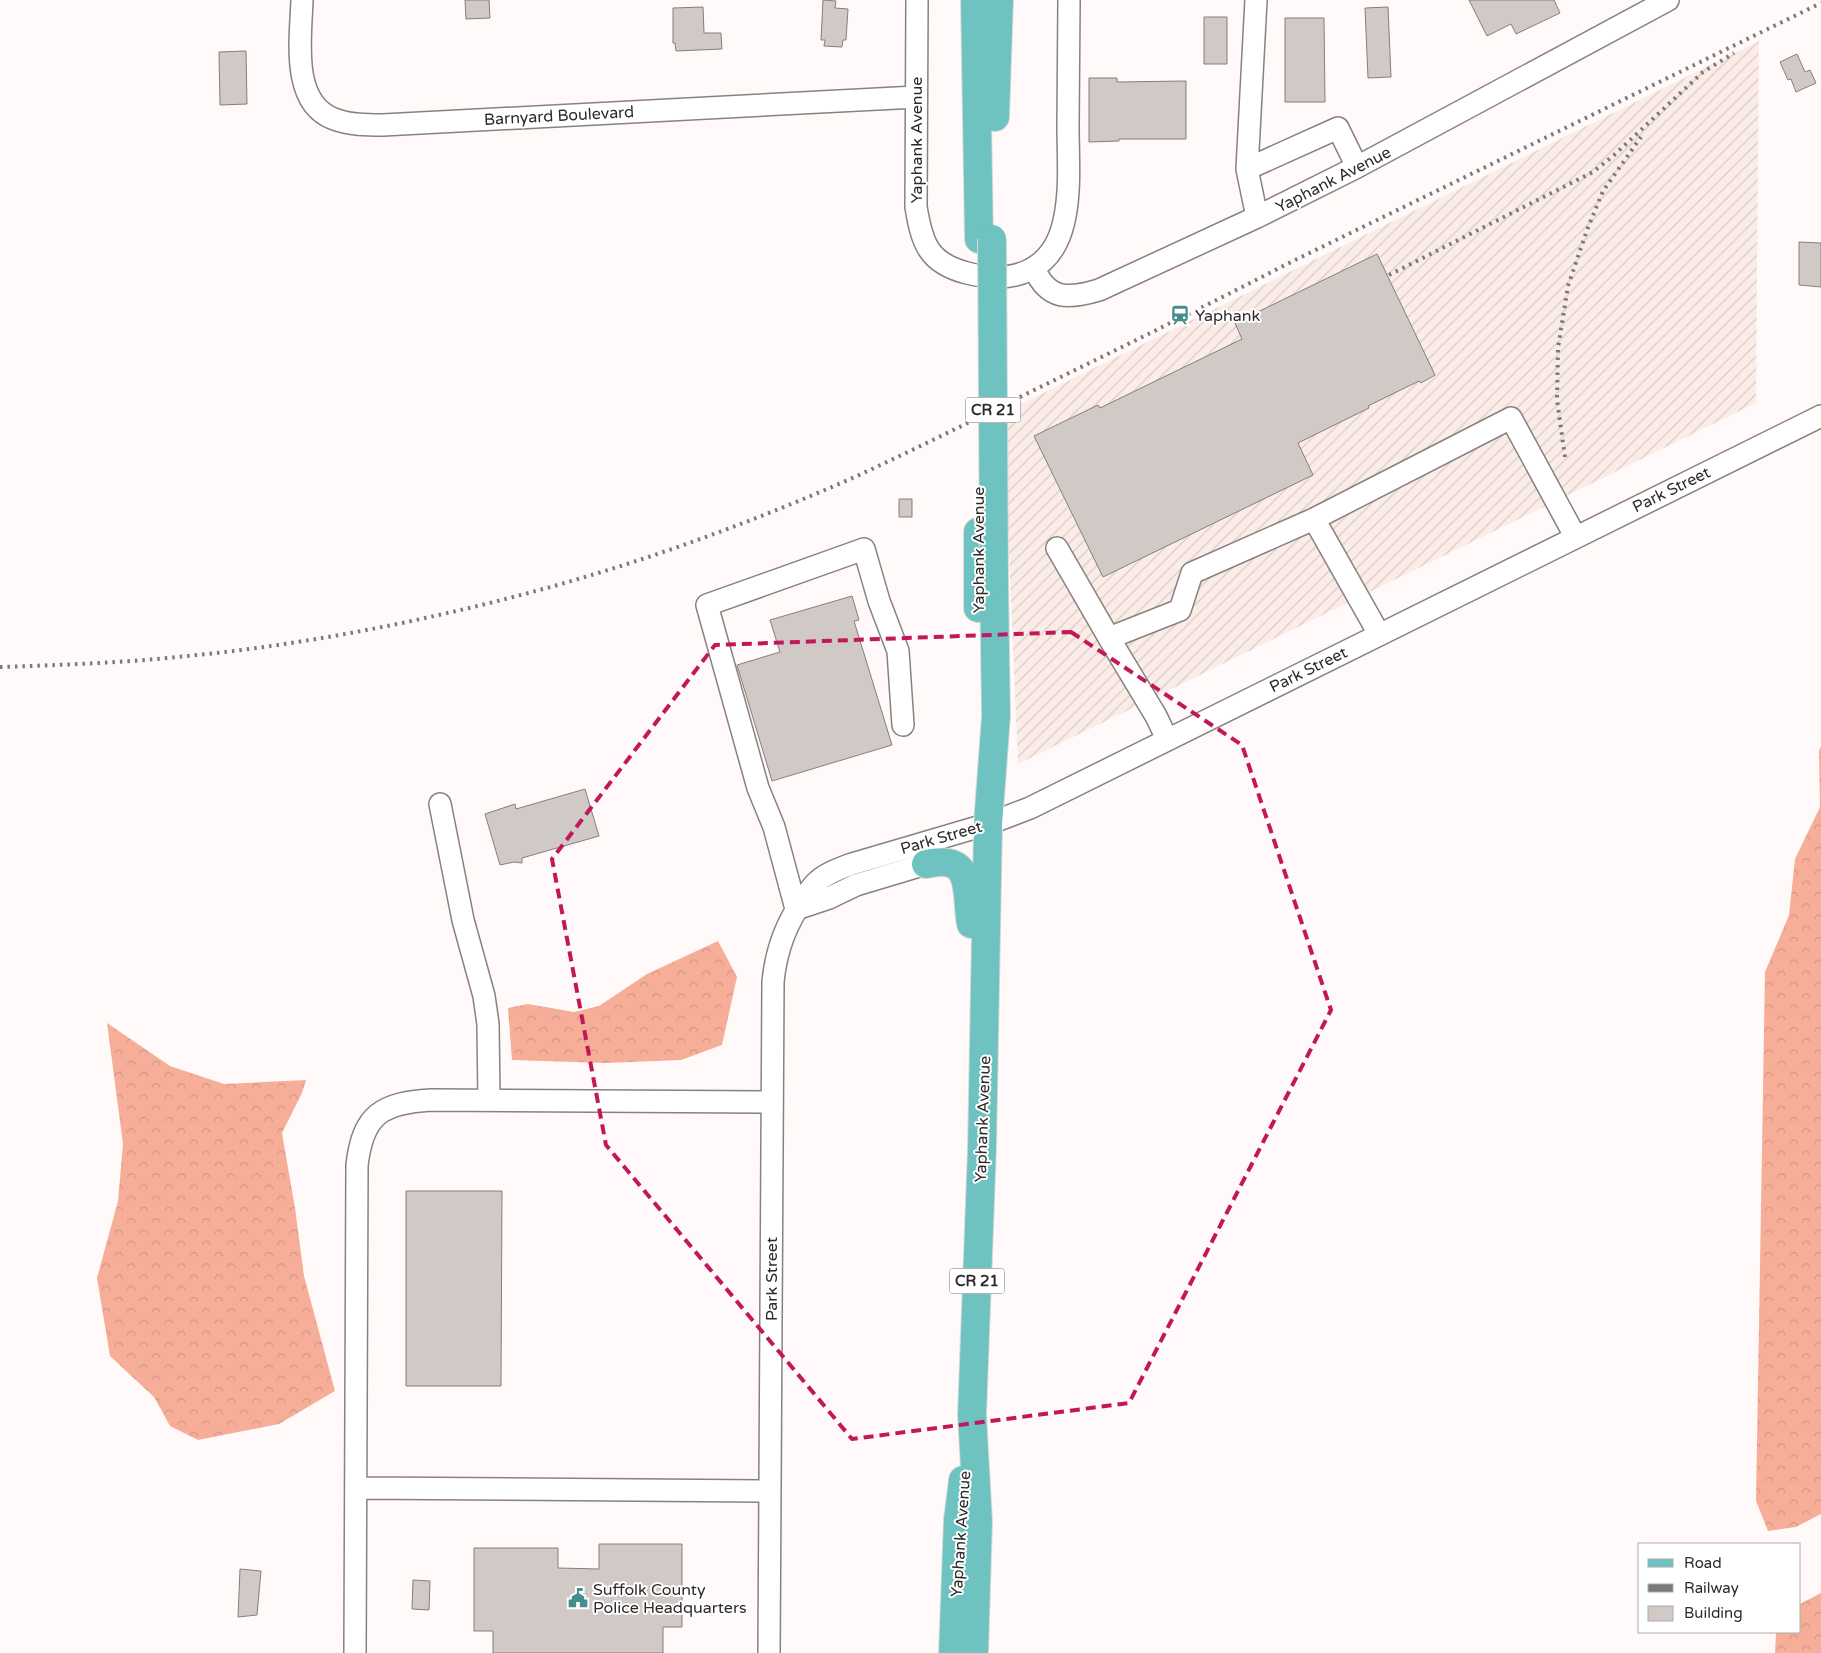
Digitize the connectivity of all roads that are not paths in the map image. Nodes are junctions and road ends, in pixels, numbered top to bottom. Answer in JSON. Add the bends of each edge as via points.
{"nodes":[{"id":1,"x":302,"y":0,"type":"edge"},
{"id":2,"x":917,"y":0,"type":"edge"},
{"id":3,"x":975,"y":0,"type":"edge"},
{"id":4,"x":999,"y":0,"type":"edge"},
{"id":5,"x":1069,"y":0,"type":"edge"},
{"id":6,"x":1256,"y":0,"type":"edge"},
{"id":7,"x":1668,"y":0,"type":"edge"},
{"id":8,"x":916,"y":97,"type":"junction"},
{"id":9,"x":1357,"y":167,"type":"junction"},
{"id":10,"x":1247,"y":169,"type":"junction"},
{"id":11,"x":1257,"y":217,"type":"junction"},
{"id":12,"x":986,"y":239,"type":"junction"},
{"id":13,"x":1034,"y":268,"type":"junction"},
{"id":14,"x":1821,"y":416,"type":"edge"},
{"id":15,"x":1314,"y":519,"type":"junction"},
{"id":16,"x":1576,"y":536,"type":"junction"},
{"id":17,"x":1057,"y":548,"type":"dead end"},
{"id":18,"x":1379,"y":634,"type":"junction"},
{"id":19,"x":1109,"y":638,"type":"junction"},
{"id":20,"x":903,"y":725,"type":"dead end"},
{"id":21,"x":1167,"y":739,"type":"junction"},
{"id":22,"x":440,"y":804,"type":"dead end"},
{"id":23,"x":988,"y":824,"type":"junction"},
{"id":24,"x":926,"y":864,"type":"joint"},
{"id":25,"x":796,"y":909,"type":"junction"},
{"id":26,"x":986,"y":997,"type":"junction"},
{"id":27,"x":489,"y":1100,"type":"junction"},
{"id":28,"x":772,"y":1102,"type":"junction"},
{"id":29,"x":972,"y":1414,"type":"junction"},
{"id":30,"x":357,"y":1488,"type":"junction"},
{"id":31,"x":770,"y":1490,"type":"junction"},
{"id":32,"x":356,"y":1653,"type":"edge"},
{"id":33,"x":769,"y":1653,"type":"edge"},
{"id":34,"x":953,"y":1653,"type":"edge"},
{"id":35,"x":974,"y":1653,"type":"edge"}],
"edges":[{"from":1,"to":8,"type":"street","name":"Barnyard Boulevard","via":[[301,63],[308,92],[323,113],[359,124]]},
{"from":2,"to":8,"type":"street","name":"Yaphank Avenue"},
{"from":3,"to":12,"type":"main road","name":"Yaphank Avenue","number":"CR 21"},
{"from":4,"to":12,"type":"main road","name":"Yaphank Avenue","number":"CR 21"},
{"from":5,"to":13,"type":"street","via":[[1065,220],[1055,246]]},
{"from":6,"to":10,"type":"street"},
{"from":7,"to":9,"type":"street","name":"Yaphank Avenue"},
{"from":8,"to":13,"type":"street","name":"Yaphank Avenue","via":[[916,207],[923,241],[945,264],[970,274],[1013,276]]},
{"from":9,"to":10,"type":"street","via":[[1338,128]]},
{"from":9,"to":11,"type":"street","name":"Yaphank Avenue"},
{"from":10,"to":11,"type":"street"},
{"from":11,"to":13,"type":"street","name":"Yaphank Avenue","via":[[1088,293],[1071,296],[1054,293],[1045,288]]},
{"from":12,"to":23,"type":"main road","name":"Yaphank Avenue","number":"CR 21","via":[[986,582],[996,716]]},
{"from":14,"to":16,"type":"street","name":"Park Street"},
{"from":15,"to":16,"type":"street","via":[[1511,418]]},
{"from":15,"to":18,"type":"street"},
{"from":15,"to":19,"type":"street","via":[[1192,573],[1180,610]]},
{"from":16,"to":18,"type":"street","name":"Park Street"},
{"from":17,"to":19,"type":"street"},
{"from":18,"to":21,"type":"street","name":"Park Street"},
{"from":19,"to":21,"type":"street"},
{"from":20,"to":25,"type":"street","via":[[898,651],[864,549],[707,605]]},
{"from":21,"to":23,"type":"street","name":"Park Street","via":[[1030,808]]},
{"from":22,"to":27,"type":"street","via":[[463,920],[484,996],[488,1024]]},
{"from":23,"to":25,"type":"street","name":"Park Street","via":[[834,871],[817,881]]},
{"from":23,"to":26,"type":"main road","name":"Yaphank Avenue","number":"CR 21"},
{"from":24,"to":25,"type":"street","name":"Park Street","via":[[856,885]]},
{"from":24,"to":26,"type":"main road","via":[[953,865],[965,875],[968,908]]},
{"from":25,"to":28,"type":"street","name":"Park Street","via":[[780,941],[774,969]]},
{"from":26,"to":29,"type":"main road","name":"Yaphank Avenue","number":"CR 21"},
{"from":27,"to":28,"type":"street"},
{"from":27,"to":30,"type":"street","via":[[423,1101],[389,1106],[372,1119],[361,1140],[357,1166]]},
{"from":28,"to":31,"type":"street","name":"Park Street"},
{"from":29,"to":34,"type":"main road","name":"Yaphank Avenue","number":"CR 21","via":[[958,1520]]},
{"from":29,"to":35,"type":"main road","name":"Yaphank Avenue","number":"CR 21","via":[[978,1521]]},
{"from":30,"to":31,"type":"street"},
{"from":30,"to":32,"type":"street"},
{"from":31,"to":33,"type":"street","name":"Park Street"}]}
